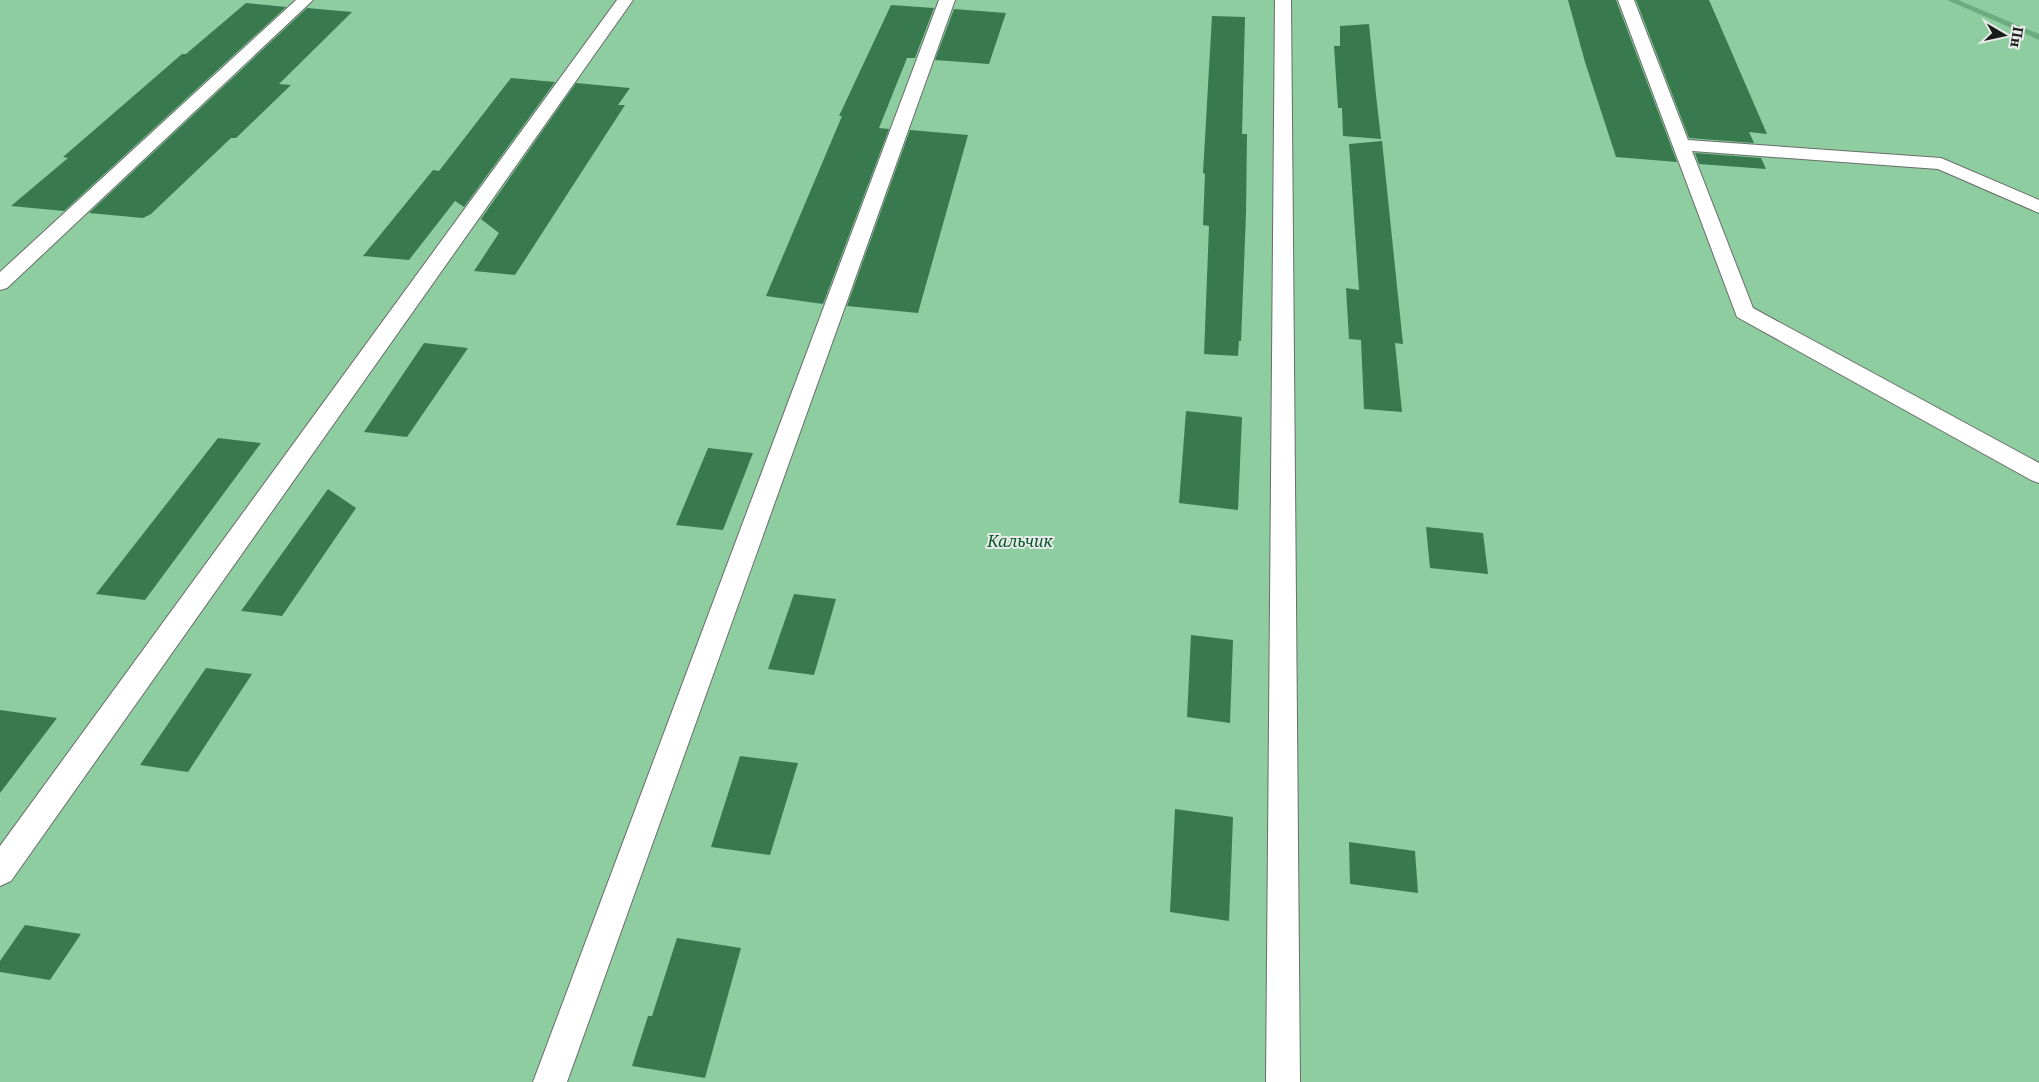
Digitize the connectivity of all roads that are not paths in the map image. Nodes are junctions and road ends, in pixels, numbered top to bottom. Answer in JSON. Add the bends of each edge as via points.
{"nodes":[{"id":1,"x":305,"y":0,"type":"edge"},
{"id":2,"x":625,"y":0,"type":"edge"},
{"id":3,"x":947,"y":0,"type":"edge"},
{"id":4,"x":1283,"y":0,"type":"edge"},
{"id":5,"x":1626,"y":0,"type":"edge"},
{"id":6,"x":1681,"y":145,"type":"junction"},
{"id":7,"x":2039,"y":206,"type":"edge"},
{"id":8,"x":0,"y":283,"type":"edge"},
{"id":9,"x":2039,"y":474,"type":"edge"},
{"id":10,"x":0,"y":871,"type":"edge"},
{"id":11,"x":550,"y":1082,"type":"edge"},
{"id":12,"x":1283,"y":1082,"type":"edge"}],
"edges":[{"from":1,"to":8,"type":"lane"},
{"from":2,"to":10,"type":"lane"},
{"from":3,"to":11,"type":"lane"},
{"from":4,"to":12,"type":"lane"},
{"from":5,"to":6,"type":"lane"},
{"from":6,"to":7,"type":"lane","via":[[1941,164]]},
{"from":6,"to":9,"type":"lane","via":[[1744,312]]}]}
